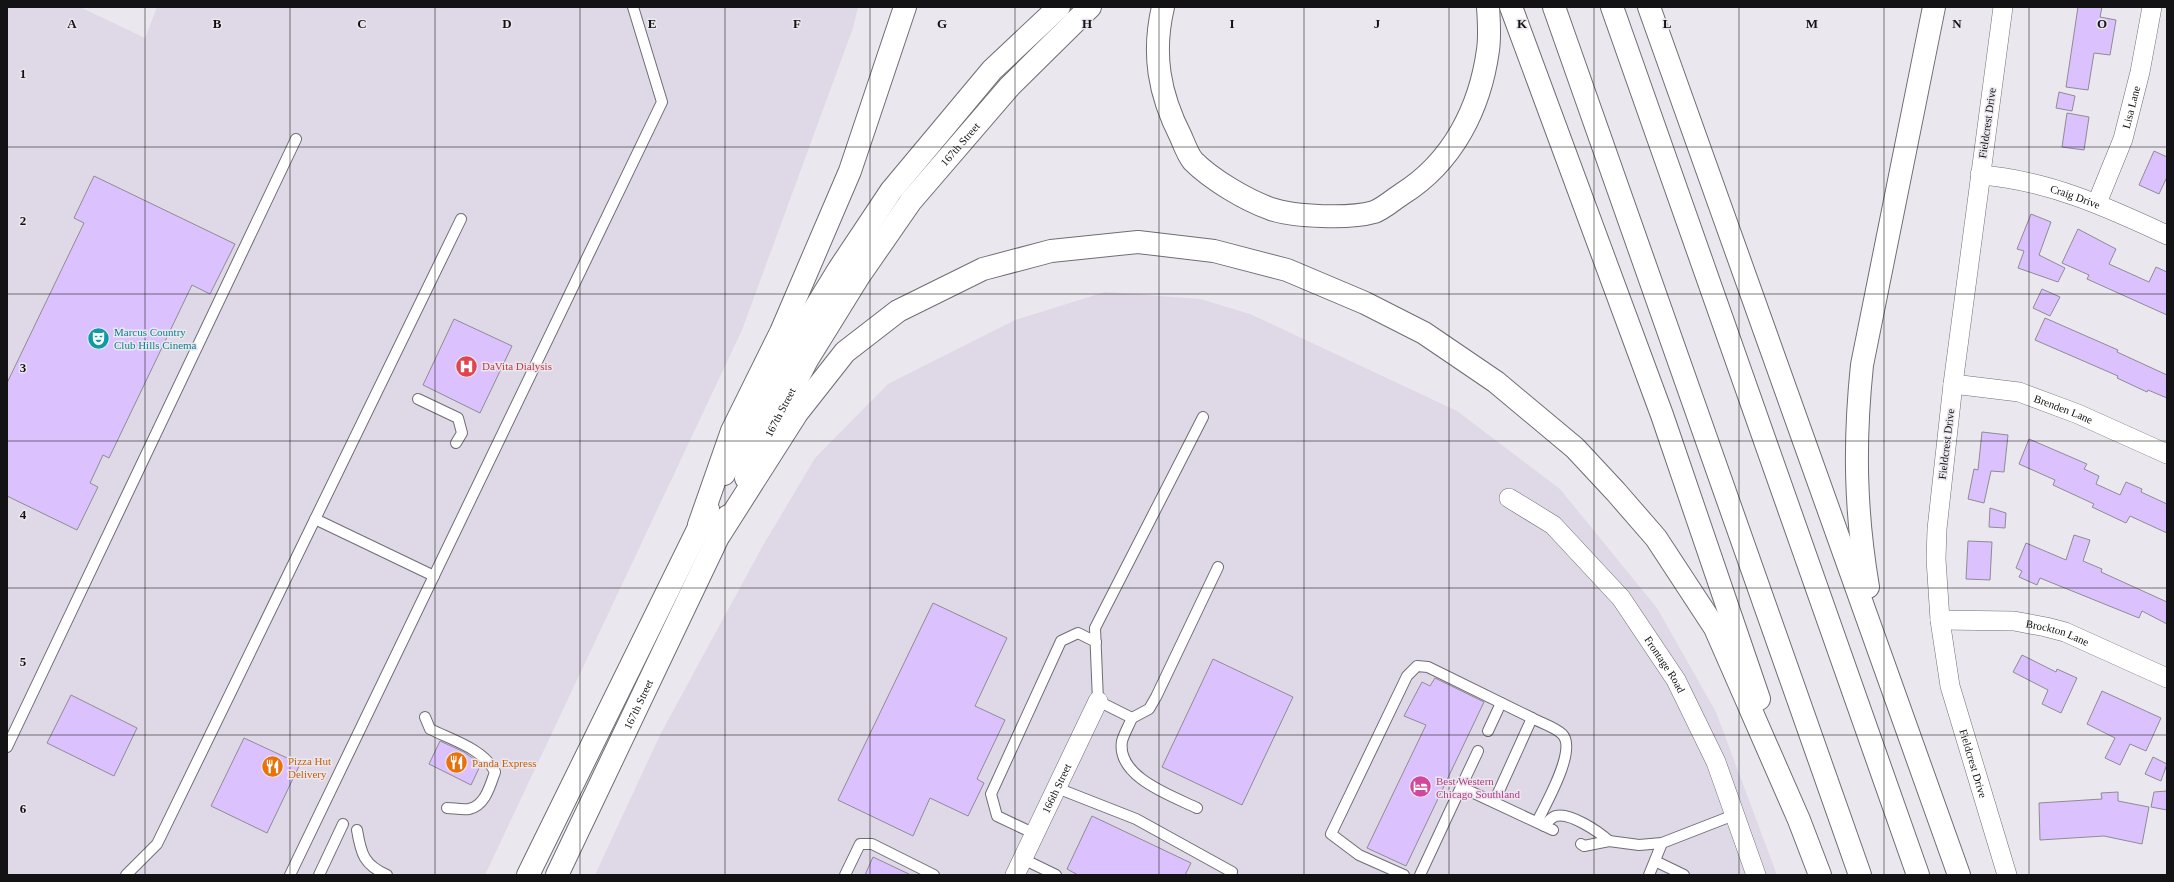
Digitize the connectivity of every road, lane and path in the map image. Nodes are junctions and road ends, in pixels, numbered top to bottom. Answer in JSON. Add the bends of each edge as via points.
{"nodes":[{"id":1,"x":633,"y":7,"type":"edge"},
{"id":2,"x":905,"y":7,"type":"edge"},
{"id":3,"x":1059,"y":7,"type":"edge"},
{"id":4,"x":1090,"y":7,"type":"edge"},
{"id":5,"x":1163,"y":7,"type":"edge"},
{"id":6,"x":1488,"y":7,"type":"edge"},
{"id":7,"x":1511,"y":7,"type":"edge"},
{"id":8,"x":1554,"y":7,"type":"edge"},
{"id":9,"x":1612,"y":7,"type":"edge"},
{"id":10,"x":1649,"y":7,"type":"edge"},
{"id":11,"x":1934,"y":7,"type":"edge"},
{"id":12,"x":2003,"y":7,"type":"edge"},
{"id":13,"x":2152,"y":7,"type":"edge"},
{"id":14,"x":296,"y":139,"type":"dead end"},
{"id":15,"x":1980,"y":175,"type":"junction"},
{"id":16,"x":2097,"y":203,"type":"junction"},
{"id":17,"x":461,"y":219,"type":"dead end"},
{"id":18,"x":2167,"y":234,"type":"edge"},
{"id":19,"x":1953,"y":384,"type":"junction"},
{"id":20,"x":418,"y":399,"type":"dead end"},
{"id":21,"x":1203,"y":417,"type":"dead end"},
{"id":22,"x":456,"y":443,"type":"dead end"},
{"id":23,"x":2167,"y":454,"type":"edge"},
{"id":24,"x":1509,"y":498,"type":"dead end"},
{"id":25,"x":315,"y":518,"type":"junction"},
{"id":26,"x":700,"y":525,"type":"junction"},
{"id":27,"x":720,"y":534,"type":"junction"},
{"id":28,"x":1218,"y":566,"type":"dead end"},
{"id":29,"x":434,"y":576,"type":"junction"},
{"id":30,"x":1940,"y":620,"type":"junction"},
{"id":31,"x":1096,"y":642,"type":"junction"},
{"id":32,"x":1887,"y":670,"type":"junction"},
{"id":33,"x":2167,"y":678,"type":"edge"},
{"id":34,"x":1098,"y":701,"type":"junction"},
{"id":35,"x":1500,"y":703,"type":"junction"},
{"id":36,"x":425,"y":717,"type":"dead end"},
{"id":37,"x":1132,"y":718,"type":"junction"},
{"id":38,"x":1532,"y":718,"type":"junction"},
{"id":39,"x":1488,"y":731,"type":"dead end"},
{"id":40,"x":7,"y":747,"type":"edge"},
{"id":41,"x":1478,"y":751,"type":"dead end"},
{"id":42,"x":1461,"y":787,"type":"junction"},
{"id":43,"x":1057,"y":788,"type":"junction"},
{"id":44,"x":1494,"y":802,"type":"junction"},
{"id":45,"x":447,"y":808,"type":"dead end"},
{"id":46,"x":1198,"y":808,"type":"dead end"},
{"id":47,"x":1734,"y":815,"type":"junction"},
{"id":48,"x":1799,"y":820,"type":"junction"},
{"id":49,"x":343,"y":824,"type":"dead end"},
{"id":50,"x":1545,"y":826,"type":"junction"},
{"id":51,"x":357,"y":830,"type":"dead end"},
{"id":52,"x":1035,"y":834,"type":"junction"},
{"id":53,"x":1609,"y":841,"type":"junction"},
{"id":54,"x":1662,"y":843,"type":"junction"},
{"id":55,"x":1580,"y":844,"type":"dead end"},
{"id":56,"x":1655,"y":861,"type":"junction"},
{"id":57,"x":1019,"y":867,"type":"edge"},
{"id":58,"x":126,"y":875,"type":"edge"},
{"id":59,"x":290,"y":875,"type":"edge"},
{"id":60,"x":319,"y":875,"type":"edge"},
{"id":61,"x":387,"y":875,"type":"edge"},
{"id":62,"x":528,"y":875,"type":"edge"},
{"id":63,"x":557,"y":875,"type":"edge"},
{"id":64,"x":845,"y":875,"type":"edge"},
{"id":65,"x":934,"y":875,"type":"edge"},
{"id":66,"x":1056,"y":875,"type":"edge"},
{"id":67,"x":1231,"y":875,"type":"edge"},
{"id":68,"x":1404,"y":875,"type":"edge"},
{"id":69,"x":1420,"y":875,"type":"edge"},
{"id":70,"x":1649,"y":875,"type":"edge"},
{"id":71,"x":1684,"y":875,"type":"edge"},
{"id":72,"x":1756,"y":875,"type":"edge"},
{"id":73,"x":1820,"y":875,"type":"edge"},
{"id":74,"x":1860,"y":875,"type":"edge"},
{"id":75,"x":1918,"y":875,"type":"edge"},
{"id":76,"x":1959,"y":875,"type":"edge"},
{"id":77,"x":2007,"y":875,"type":"edge"}],
"edges":[{"from":1,"to":29,"type":"lane","via":[[662,102]]},
{"from":2,"to":26,"type":"main road","via":[[850,171],[781,332],[732,431]]},
{"from":3,"to":26,"type":"main road","name":"167th Street","via":[[992,70],[891,191],[790,349]]},
{"from":4,"to":27,"type":"main road","name":"167th Street","via":[[1010,86],[911,201],[859,276],[807,360]]},
{"from":5,"to":6,"type":"main road","via":[[1158,30],[1159,77],[1168,112],[1193,160],[1227,187],[1272,209],[1324,217],[1375,212],[1418,184],[1445,156],[1466,126],[1480,92],[1489,48]]},
{"from":7,"to":48,"type":"main road","via":[[1662,415]]},
{"from":8,"to":74,"type":"main road"},
{"from":9,"to":75,"type":"main road"},
{"from":10,"to":32,"type":"main road"},
{"from":11,"to":32,"type":"main road","via":[[1862,365],[1858,409],[1858,518],[1869,592]]},
{"from":12,"to":15,"type":"street","name":"Fieldcrest Drive"},
{"from":13,"to":16,"type":"street","name":"Lisa Lane","via":[[2140,72],[2123,139]]},
{"from":14,"to":40,"type":"lane"},
{"from":15,"to":16,"type":"street","name":"Craig Drive","via":[[2046,186]]},
{"from":15,"to":19,"type":"street","name":"Fieldcrest Drive"},
{"from":16,"to":18,"type":"street","name":"Craig Drive"},
{"from":17,"to":25,"type":"lane"},
{"from":19,"to":23,"type":"street","name":"Brenden Lane","via":[[2019,392],[2078,414]]},
{"from":19,"to":30,"type":"street","name":"Fieldcrest Drive","via":[[1936,529]]},
{"from":20,"to":22,"type":"lane","via":[[458,418],[462,433]]},
{"from":21,"to":31,"type":"lane","via":[[1095,628]]},
{"from":24,"to":47,"type":"street","name":"Frontage Road","via":[[1553,525],[1621,598],[1676,680],[1716,762]]},
{"from":25,"to":29,"type":"lane"},
{"from":25,"to":58,"type":"lane","via":[[157,844]]},
{"from":26,"to":62,"type":"main road","name":"167th Street"},
{"from":27,"to":48,"type":"main road","via":[[797,413],[845,352],[898,312],[983,269],[1051,251],[1138,242],[1221,253],[1287,270],[1365,303],[1424,333],[1496,382],[1575,448],[1656,538],[1715,628]]},
{"from":27,"to":63,"type":"main road","name":"167th Street"},
{"from":28,"to":37,"type":"lane","via":[[1156,698],[1148,709]]},
{"from":29,"to":59,"type":"lane"},
{"from":30,"to":33,"type":"street","name":"Brockton Lane","via":[[2014,621],[2046,627],[2065,632]]},
{"from":30,"to":77,"type":"street","name":"Fieldcrest Drive","via":[[1950,686]]},
{"from":31,"to":34,"type":"lane"},
{"from":31,"to":52,"type":"lane","via":[[1078,633],[1061,642],[991,794],[997,816]]},
{"from":32,"to":76,"type":"main road"},
{"from":34,"to":37,"type":"lane"},
{"from":34,"to":43,"type":"street","name":"166th Street"},
{"from":35,"to":38,"type":"lane"},
{"from":35,"to":39,"type":"lane"},
{"from":35,"to":68,"type":"lane","via":[[1428,667],[1417,666],[1407,676],[1331,834],[1359,855]]},
{"from":36,"to":45,"type":"lane","via":[[430,729],[482,755],[491,763],[495,772],[480,804],[469,809]]},
{"from":37,"to":46,"type":"lane","via":[[1122,741],[1123,759],[1143,782]]},
{"from":38,"to":44,"type":"lane"},
{"from":38,"to":50,"type":"lane","via":[[1562,734],[1568,742],[1566,759]]},
{"from":41,"to":42,"type":"lane"},
{"from":42,"to":44,"type":"lane"},
{"from":42,"to":69,"type":"lane"},
{"from":43,"to":52,"type":"street","name":"166th Street"},
{"from":43,"to":67,"type":"lane","via":[[1136,819],[1232,872]]},
{"from":44,"to":50,"type":"lane"},
{"from":47,"to":54,"type":"lane"},
{"from":47,"to":72,"type":"street","name":"Frontage Road"},
{"from":48,"to":73,"type":"main road"},
{"from":49,"to":60,"type":"lane"},
{"from":50,"to":53,"type":"lane","via":[[1558,815],[1595,829]]},
{"from":51,"to":61,"type":"lane","via":[[362,854],[373,868]]},
{"from":52,"to":57,"type":"street","name":"166th Street"},
{"from":53,"to":54,"type":"lane","via":[[1639,845]]},
{"from":53,"to":55,"type":"lane","via":[[1584,846]]},
{"from":54,"to":56,"type":"lane"},
{"from":56,"to":70,"type":"lane"},
{"from":56,"to":71,"type":"lane"},
{"from":57,"to":66,"type":"lane"},
{"from":64,"to":65,"type":"lane","via":[[860,844],[872,844]]}]}
